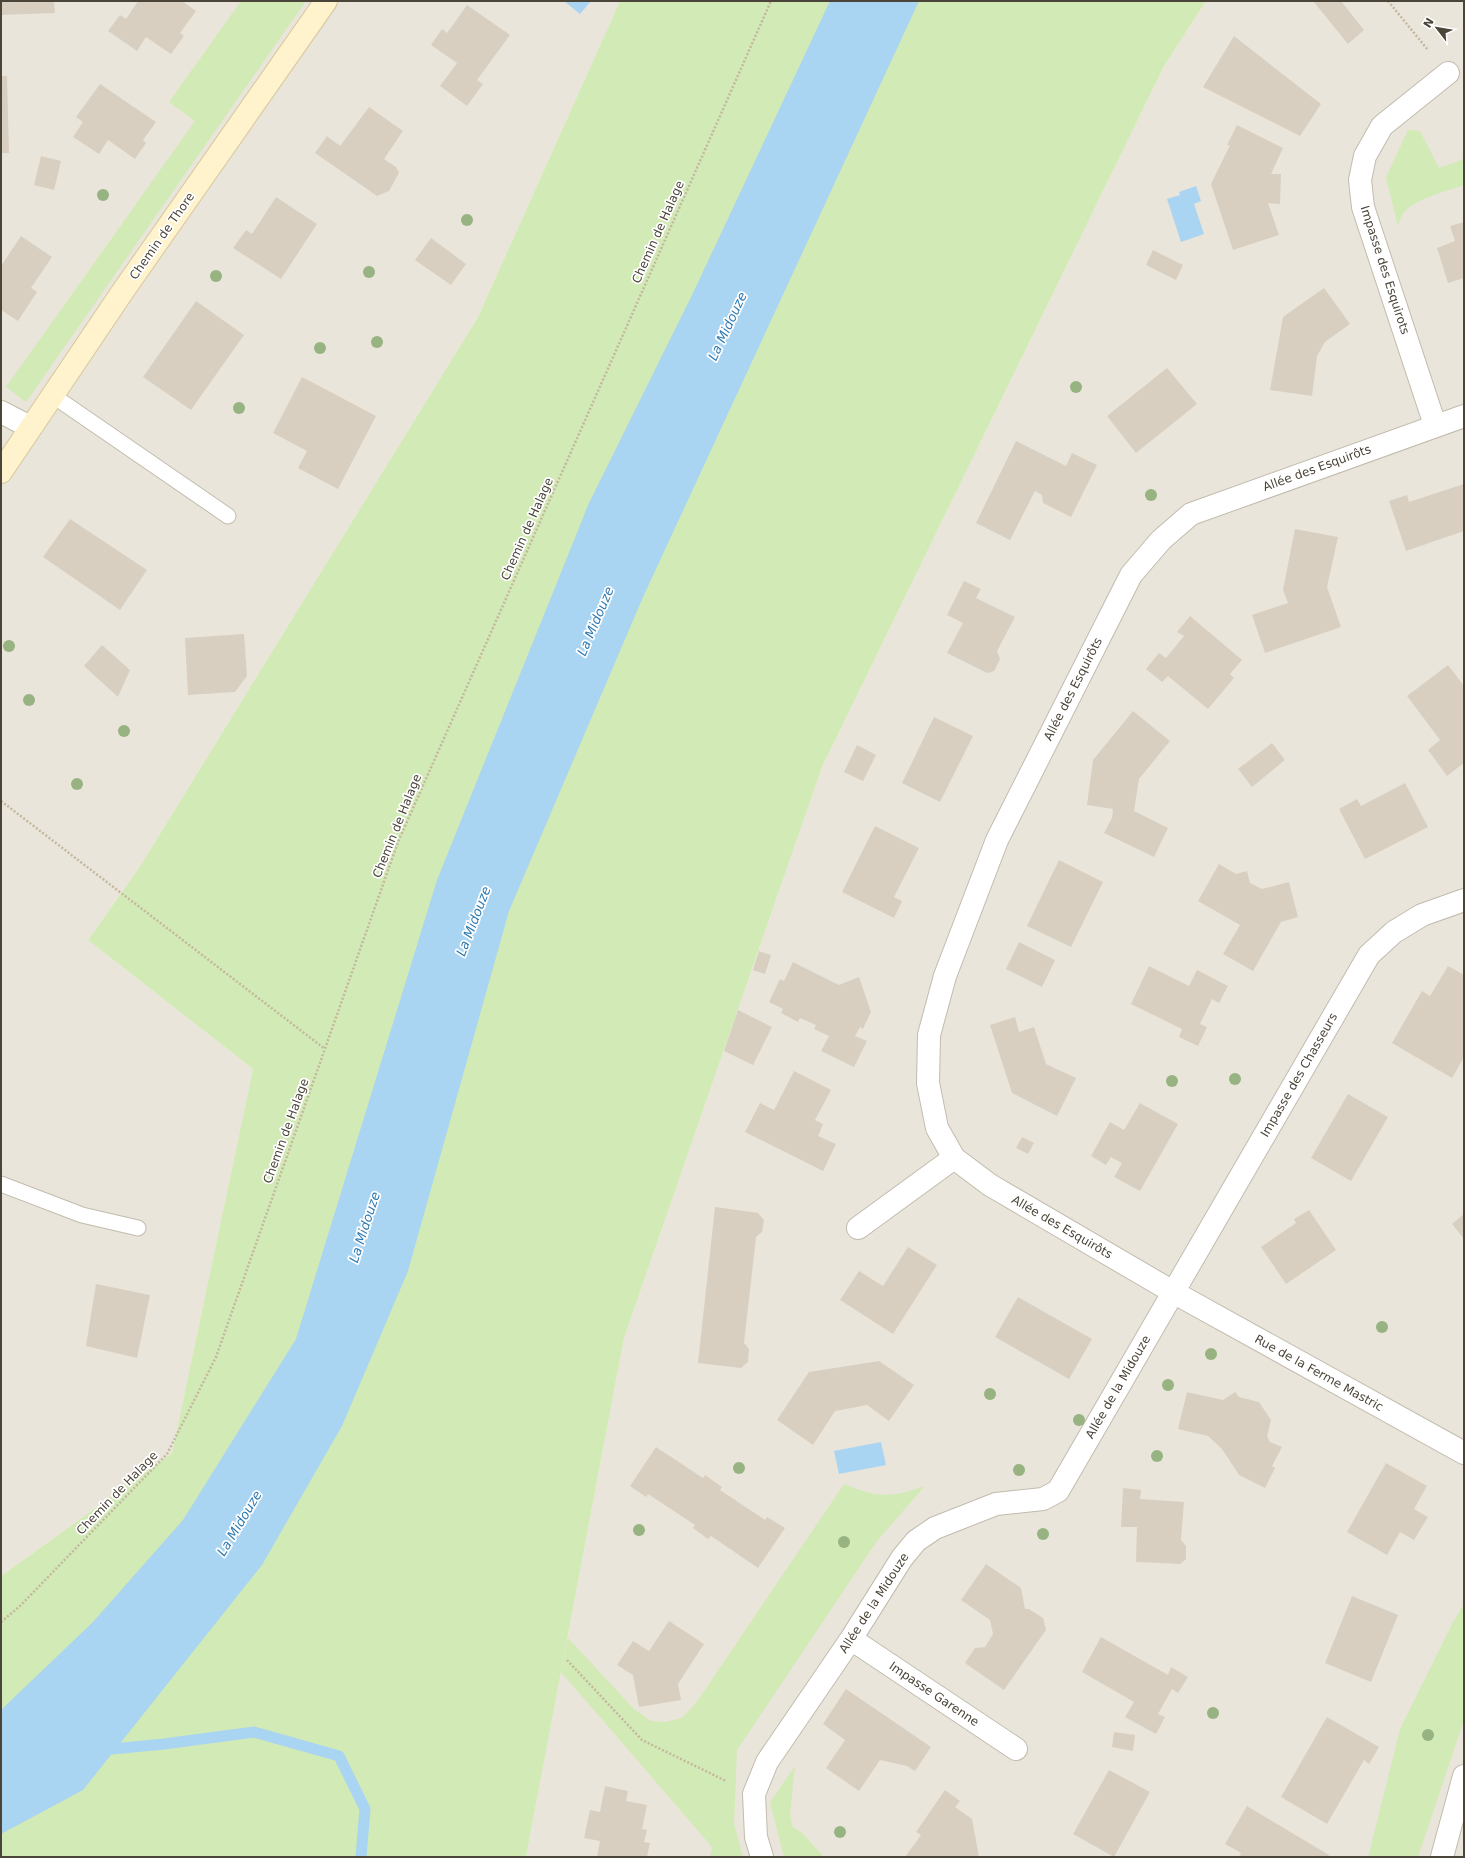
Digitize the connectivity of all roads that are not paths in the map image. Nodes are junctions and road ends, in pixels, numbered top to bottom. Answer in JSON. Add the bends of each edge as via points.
{"nodes":[{"id":1,"x":326,"y":1,"type":"edge"},
{"id":2,"x":1448,"y":73,"type":"road end"},
{"id":3,"x":52,"y":395,"type":"junction"},
{"id":4,"x":1,"y":412,"type":"edge"},
{"id":5,"x":1464,"y":416,"type":"edge"},
{"id":6,"x":1435,"y":425,"type":"junction"},
{"id":7,"x":30,"y":427,"type":"junction"},
{"id":8,"x":1,"y":472,"type":"edge"},
{"id":9,"x":228,"y":516,"type":"dead end"},
{"id":10,"x":1464,"y":900,"type":"edge"},
{"id":11,"x":954,"y":1158,"type":"junction"},
{"id":12,"x":1,"y":1184,"type":"edge"},
{"id":13,"x":138,"y":1228,"type":"dead end"},
{"id":14,"x":858,"y":1228,"type":"dead end"},
{"id":15,"x":1173,"y":1292,"type":"junction"},
{"id":16,"x":1464,"y":1453,"type":"edge"},
{"id":17,"x":851,"y":1639,"type":"junction"},
{"id":18,"x":1016,"y":1749,"type":"dead end"},
{"id":19,"x":1464,"y":1776,"type":"edge"},
{"id":20,"x":762,"y":1857,"type":"edge"},
{"id":21,"x":1442,"y":1857,"type":"edge"}],
"edges":[{"from":1,"to":3,"type":"street","name":"Chemin de Thore"},
{"from":2,"to":6,"type":"street","name":"Impasse des Esquirots","via":[[1382,126],[1365,156],[1360,180],[1363,207]]},
{"from":3,"to":7,"type":"street","name":"Chemin de Thore"},
{"from":3,"to":9,"type":"lane"},
{"from":4,"to":7,"type":"street"},
{"from":5,"to":6,"type":"street","name":"Allée des Esquirôts"},
{"from":6,"to":11,"type":"street","name":"Allée des Esquirôts","via":[[1191,514],[1161,540],[1131,575],[997,840],[945,976],[929,1035],[928,1082],[937,1128]]},
{"from":7,"to":8,"type":"street","name":"Chemin de Thore"},
{"from":10,"to":15,"type":"street","name":"Impasse des Chasseurs","via":[[1422,915],[1394,932],[1369,955]]},
{"from":11,"to":14,"type":"street"},
{"from":11,"to":15,"type":"street","name":"Allée des Esquirôts","via":[[990,1185]]},
{"from":12,"to":13,"type":"lane","via":[[82,1215]]},
{"from":15,"to":16,"type":"street","name":"Rue de la Ferme Mastric"},
{"from":15,"to":17,"type":"street","name":"Allée de la Midouze","via":[[1058,1491],[1043,1499],[996,1504],[935,1528],[916,1541],[902,1558]]},
{"from":17,"to":18,"type":"street","name":"Impasse Garenne"},
{"from":17,"to":20,"type":"street","name":"Allée de la Midouze","via":[[767,1762],[754,1794],[756,1837]]},
{"from":19,"to":21,"type":"street"}]}
